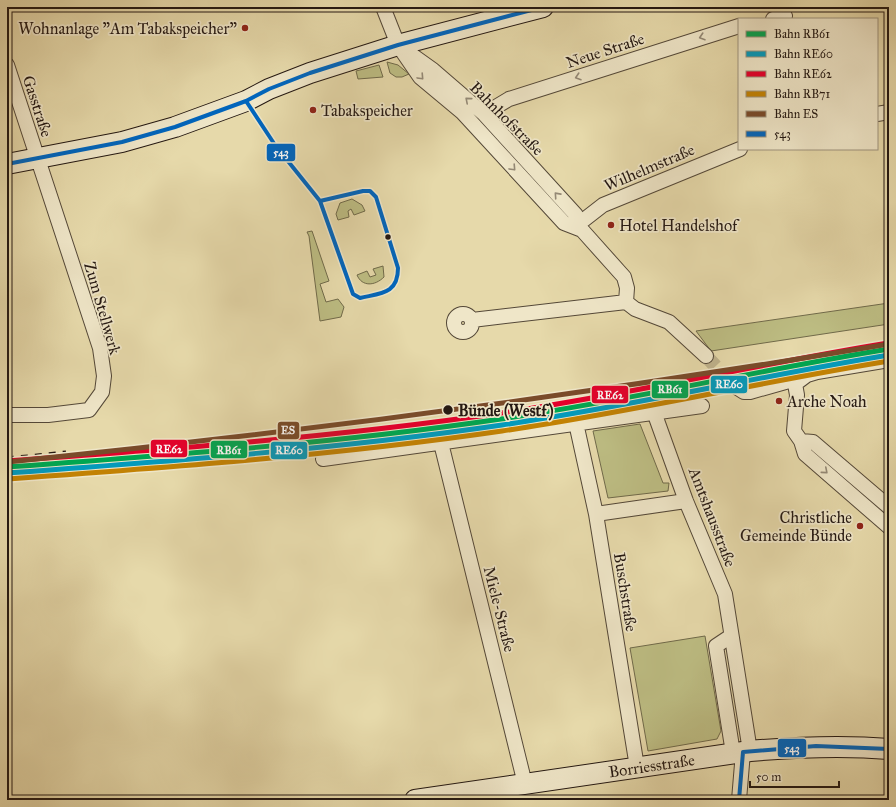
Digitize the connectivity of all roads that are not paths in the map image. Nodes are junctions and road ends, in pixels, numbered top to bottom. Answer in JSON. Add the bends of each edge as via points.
{"nodes":[{"id":1,"x":384,"y":7,"type":"edge"},
{"id":2,"x":543,"y":7,"type":"edge"},
{"id":3,"x":738,"y":26,"type":"edge"},
{"id":4,"x":398,"y":45,"type":"junction"},
{"id":5,"x":7,"y":65,"type":"edge"},
{"id":6,"x":889,"y":112,"type":"edge"},
{"id":7,"x":484,"y":114,"type":"junction"},
{"id":8,"x":878,"y":114,"type":"edge"},
{"id":9,"x":738,"y":150,"type":"edge"},
{"id":10,"x":36,"y":158,"type":"junction"},
{"id":11,"x":7,"y":164,"type":"edge"},
{"id":12,"x":576,"y":226,"type":"junction"},
{"id":13,"x":626,"y":302,"type":"junction"},
{"id":14,"x":472,"y":320,"type":"dead end"},
{"id":15,"x":706,"y":356,"type":"tunnel mouth"},
{"id":16,"x":889,"y":360,"type":"edge"},
{"id":17,"x":795,"y":384,"type":"junction"},
{"id":18,"x":732,"y":385,"type":"tunnel mouth"},
{"id":19,"x":702,"y":406,"type":"dead end"},
{"id":20,"x":654,"y":412,"type":"junction"},
{"id":21,"x":7,"y":415,"type":"edge"},
{"id":22,"x":576,"y":423,"type":"junction"},
{"id":23,"x":801,"y":441,"type":"junction"},
{"id":24,"x":440,"y":443,"type":"junction"},
{"id":25,"x":322,"y":458,"type":"dead end"},
{"id":26,"x":686,"y":501,"type":"junction"},
{"id":27,"x":889,"y":507,"type":"edge"},
{"id":28,"x":596,"y":514,"type":"junction"},
{"id":29,"x":889,"y":526,"type":"edge"},
{"id":30,"x":889,"y":748,"type":"edge"},
{"id":31,"x":742,"y":752,"type":"junction"},
{"id":32,"x":637,"y":767,"type":"junction"},
{"id":33,"x":525,"y":784,"type":"junction"},
{"id":34,"x":467,"y":796,"type":"edge"},
{"id":35,"x":415,"y":800,"type":"edge"},
{"id":36,"x":739,"y":800,"type":"edge"}],
"edges":[{"from":1,"to":4,"type":"street","name":"Bahnhofstraße"},
{"from":2,"to":4,"type":"main road"},
{"from":3,"to":7,"type":"street","name":"Neue Straße","one_way":true,"via":[[509,99]]},
{"from":7,"to":4,"type":"street","name":"Bahnhofstraße","one_way":true,"via":[[433,70]]},
{"from":4,"to":10,"type":"main road","via":[[310,73],[246,101],[175,127],[122,142]]},
{"from":4,"to":12,"type":"street","name":"Bahnhofstraße","one_way":true,"via":[[420,77],[462,112],[564,223]]},
{"from":5,"to":10,"type":"street","name":"Gasstraße"},
{"from":6,"to":8,"type":"street"},
{"from":12,"to":7,"type":"street","name":"Bahnhofstraße","one_way":true,"via":[[576,215]]},
{"from":9,"to":12,"type":"street","name":"Wilhelmstraße","via":[[609,202]]},
{"from":10,"to":11,"type":"main road"},
{"from":10,"to":21,"type":"street","name":"Zum Stellwerk","via":[[97,334],[104,376],[102,392],[89,410],[48,415]]},
{"from":12,"to":13,"type":"street","name":"Bahnhofstraße","via":[[624,277],[627,288]]},
{"from":13,"to":14,"type":"street"},
{"from":13,"to":15,"type":"street","via":[[635,309],[669,322]]},
{"from":16,"to":17,"type":"street","via":[[817,372],[807,375]]},
{"from":17,"to":18,"type":"street","via":[[789,381],[750,392],[744,392]]},
{"from":17,"to":23,"type":"street","via":[[797,395],[794,431]]},
{"from":19,"to":20,"type":"street"},
{"from":20,"to":22,"type":"street"},
{"from":20,"to":26,"type":"street","name":"Amtshausstraße"},
{"from":22,"to":24,"type":"street"},
{"from":22,"to":28,"type":"street","name":"Buschstraße"},
{"from":23,"to":27,"type":"street","via":[[813,442]]},
{"from":23,"to":29,"type":"street","one_way":true,"via":[[805,454]]},
{"from":24,"to":25,"type":"street"},
{"from":24,"to":33,"type":"street","name":"Miele-Straße"},
{"from":26,"to":28,"type":"street"},
{"from":26,"to":31,"type":"street","name":"Amtshausstraße","via":[[725,594],[731,636],[716,646]]},
{"from":28,"to":32,"type":"street","name":"Buschstraße"},
{"from":30,"to":31,"type":"main road","name":"Borriesstraße","via":[[803,746]]},
{"from":31,"to":32,"type":"main road","name":"Borriesstraße"},
{"from":31,"to":36,"type":"street"},
{"from":32,"to":33,"type":"main road","name":"Borriesstraße"},
{"from":33,"to":34,"type":"main road","name":"Borriesstraße"},
{"from":34,"to":35,"type":"main road","name":"Borriesstraße"}]}
